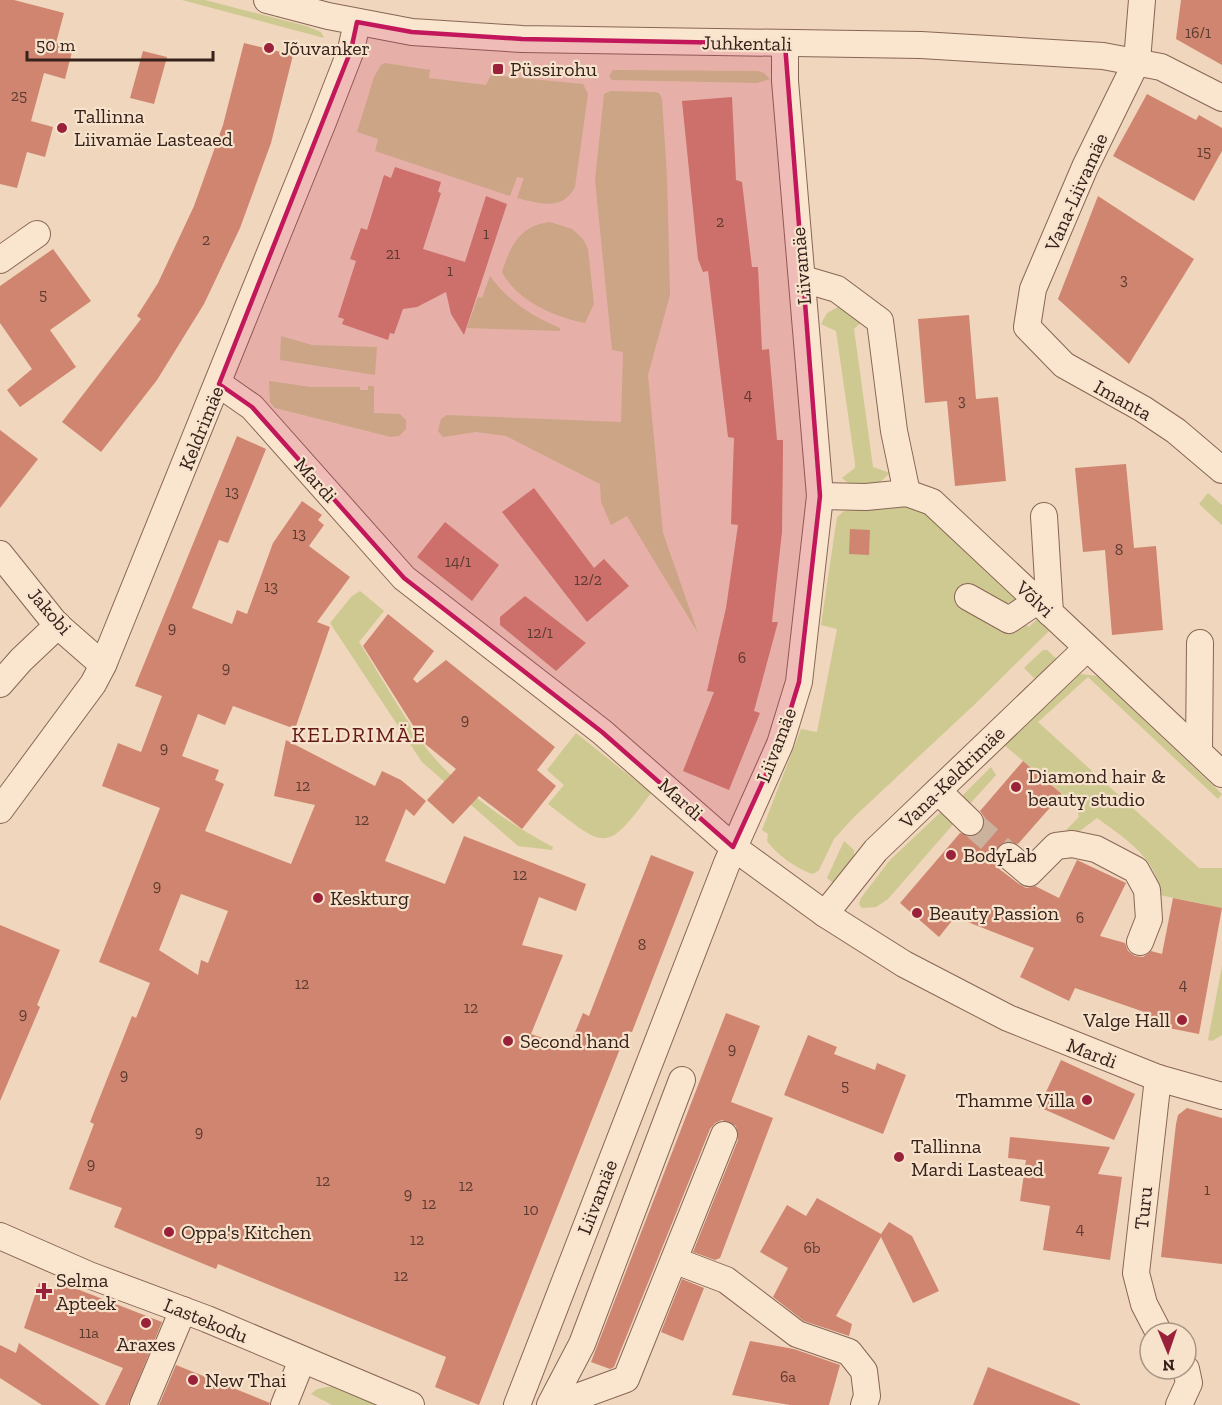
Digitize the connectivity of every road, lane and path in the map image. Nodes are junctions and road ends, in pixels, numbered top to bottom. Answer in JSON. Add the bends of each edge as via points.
{"nodes":[{"id":1,"x":267,"y":0,"type":"edge"},
{"id":2,"x":1142,"y":0,"type":"edge"},
{"id":3,"x":330,"y":8,"type":"edge"},
{"id":4,"x":357,"y":22,"type":"junction"},
{"id":5,"x":785,"y":44,"type":"junction"},
{"id":6,"x":1137,"y":61,"type":"junction"},
{"id":7,"x":1222,"y":98,"type":"edge"},
{"id":8,"x":37,"y":234,"type":"dead end"},
{"id":9,"x":0,"y":260,"type":"edge"},
{"id":10,"x":802,"y":279,"type":"junction"},
{"id":11,"x":1027,"y":327,"type":"joint"},
{"id":12,"x":219,"y":384,"type":"junction"},
{"id":13,"x":1222,"y":470,"type":"edge"},
{"id":14,"x":907,"y":493,"type":"junction"},
{"id":15,"x":820,"y":496,"type":"junction"},
{"id":16,"x":1044,"y":516,"type":"dead end"},
{"id":17,"x":0,"y":554,"type":"edge"},
{"id":18,"x":968,"y":597,"type":"dead end"},
{"id":19,"x":1043,"y":607,"type":"junction"},
{"id":20,"x":57,"y":625,"type":"junction"},
{"id":21,"x":1200,"y":643,"type":"dead end"},
{"id":22,"x":1087,"y":648,"type":"junction"},
{"id":23,"x":104,"y":665,"type":"junction"},
{"id":24,"x":0,"y":684,"type":"edge"},
{"id":25,"x":1199,"y":752,"type":"junction"},
{"id":26,"x":1222,"y":774,"type":"edge"},
{"id":27,"x":938,"y":791,"type":"junction"},
{"id":28,"x":0,"y":810,"type":"edge"},
{"id":29,"x":970,"y":822,"type":"tunnel mouth"},
{"id":30,"x":733,"y":847,"type":"junction"},
{"id":31,"x":1009,"y":856,"type":"tunnel mouth"},
{"id":32,"x":825,"y":914,"type":"junction"},
{"id":33,"x":1140,"y":942,"type":"dead end"},
{"id":34,"x":1158,"y":1078,"type":"junction"},
{"id":35,"x":682,"y":1080,"type":"dead end"},
{"id":36,"x":1222,"y":1096,"type":"edge"},
{"id":37,"x":724,"y":1135,"type":"dead end"},
{"id":38,"x":0,"y":1236,"type":"edge"},
{"id":39,"x":676,"y":1261,"type":"junction"},
{"id":40,"x":183,"y":1310,"type":"junction"},
{"id":41,"x":1153,"y":1321,"type":"edge"},
{"id":42,"x":302,"y":1360,"type":"junction"},
{"id":43,"x":1189,"y":1381,"type":"edge"},
{"id":44,"x":143,"y":1405,"type":"edge"},
{"id":45,"x":284,"y":1405,"type":"edge"},
{"id":46,"x":411,"y":1405,"type":"edge"},
{"id":47,"x":517,"y":1405,"type":"edge"},
{"id":48,"x":550,"y":1405,"type":"edge"},
{"id":49,"x":574,"y":1405,"type":"edge"},
{"id":50,"x":864,"y":1405,"type":"edge"},
{"id":51,"x":1179,"y":1405,"type":"edge"}],
"edges":[{"from":1,"to":3,"type":"street","name":"Juhkentali"},
{"from":2,"to":6,"type":"street"},
{"from":3,"to":4,"type":"street","name":"Juhkentali"},
{"from":4,"to":5,"type":"street","name":"Juhkentali","via":[[412,32],[522,39]]},
{"from":4,"to":12,"type":"street","name":"Keldrimäe","via":[[351,50]]},
{"from":5,"to":6,"type":"street","name":"Juhkentali","via":[[921,45]]},
{"from":5,"to":10,"type":"street","name":"Liivamäe"},
{"from":6,"to":7,"type":"street","name":"Juhkentali","via":[[1161,67]]},
{"from":6,"to":11,"type":"street","name":"Vana-Liivamäe","via":[[1085,167],[1033,289]]},
{"from":8,"to":9,"type":"street"},
{"from":10,"to":14,"type":"street","via":[[837,289],[880,321],[894,431]]},
{"from":10,"to":15,"type":"street","name":"Liivamäe","via":[[821,396]]},
{"from":11,"to":13,"type":"street","name":"Imanta","via":[[1064,365],[1176,431]]},
{"from":12,"to":23,"type":"street","name":"Keldrimäe"},
{"from":12,"to":30,"type":"street","name":"Mardi","via":[[252,407],[404,578],[603,732]]},
{"from":14,"to":15,"type":"street","name":"Võlvi"},
{"from":14,"to":19,"type":"street","name":"Võlvi","via":[[932,502]]},
{"from":15,"to":30,"type":"street","name":"Liivamäe","via":[[804,683]]},
{"from":16,"to":19,"type":"street"},
{"from":17,"to":20,"type":"street","name":"Jakobi"},
{"from":18,"to":19,"type":"street","via":[[1009,620]]},
{"from":19,"to":22,"type":"street","name":"Võlvi"},
{"from":20,"to":23,"type":"street","name":"Jakobi"},
{"from":20,"to":24,"type":"street"},
{"from":21,"to":25,"type":"street"},
{"from":22,"to":25,"type":"street","name":"Võlvi"},
{"from":22,"to":27,"type":"street","name":"Vana-Keldrimäe"},
{"from":23,"to":28,"type":"street","name":"Keldrimäe"},
{"from":25,"to":26,"type":"street","name":"Võlvi"},
{"from":27,"to":29,"type":"street"},
{"from":27,"to":32,"type":"street","name":"Vana-Keldrimäe","via":[[876,850]]},
{"from":30,"to":32,"type":"street","name":"Mardi"},
{"from":30,"to":47,"type":"street","name":"Liivamäe"},
{"from":31,"to":33,"type":"street","via":[[1029,873],[1056,846],[1072,844],[1096,849],[1136,870],[1147,890],[1149,919]]},
{"from":32,"to":34,"type":"street","name":"Mardi","via":[[904,964],[1008,1018]]},
{"from":34,"to":36,"type":"street","name":"Mardi"},
{"from":34,"to":41,"type":"street","name":"Turu","via":[[1136,1273],[1144,1304]]},
{"from":35,"to":48,"type":"street","via":[[582,1344]]},
{"from":37,"to":39,"type":"street"},
{"from":38,"to":40,"type":"street","name":"Lastekodu"},
{"from":39,"to":49,"type":"street","via":[[626,1379],[577,1397]]},
{"from":39,"to":50,"type":"street","via":[[726,1280],[796,1334],[849,1352],[864,1371]]},
{"from":40,"to":42,"type":"street","name":"Lastekodu"},
{"from":40,"to":44,"type":"street"},
{"from":42,"to":45,"type":"street"},
{"from":42,"to":46,"type":"street","name":"Lastekodu"},
{"from":43,"to":51,"type":"street"}]}
